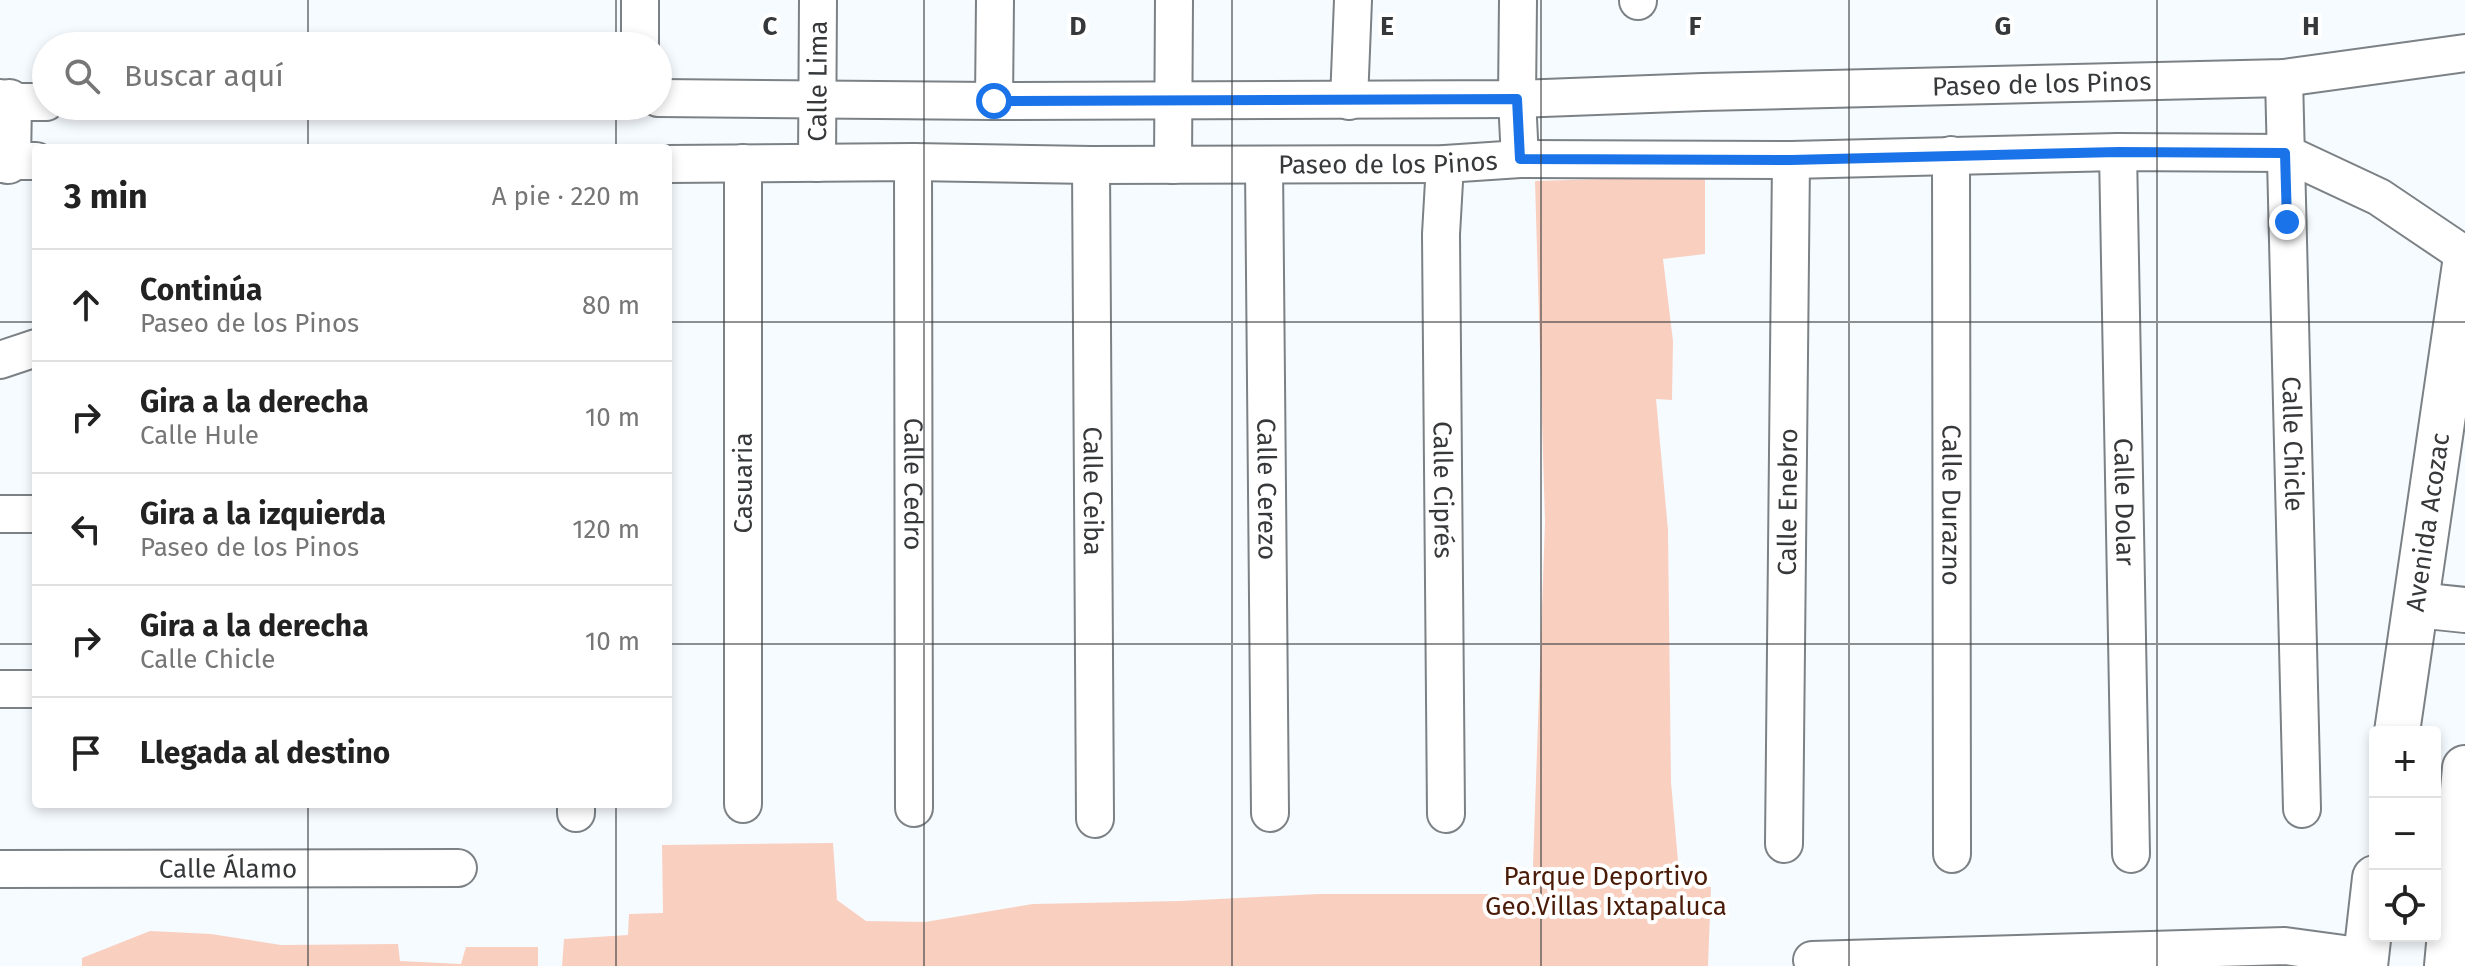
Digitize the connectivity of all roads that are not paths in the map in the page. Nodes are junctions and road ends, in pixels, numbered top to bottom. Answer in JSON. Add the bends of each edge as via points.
{"nodes":[{"id":1,"x":640,"y":0,"type":"edge"},
{"id":2,"x":818,"y":0,"type":"edge"},
{"id":3,"x":995,"y":0,"type":"edge"},
{"id":4,"x":1174,"y":0,"type":"edge"},
{"id":5,"x":1353,"y":0,"type":"edge"},
{"id":6,"x":1518,"y":0,"type":"edge"},
{"id":7,"x":640,"y":32,"type":"edge"},
{"id":8,"x":2465,"y":53,"type":"edge"},
{"id":9,"x":2284,"y":78,"type":"junction"},
{"id":10,"x":672,"y":98,"type":"edge"},
{"id":11,"x":1517,"y":99,"type":"junction"},
{"id":12,"x":18,"y":100,"type":"edge"},
{"id":13,"x":1173,"y":100,"type":"junction"},
{"id":14,"x":818,"y":101,"type":"junction"},
{"id":15,"x":994,"y":101,"type":"junction"},
{"id":16,"x":1349,"y":101,"type":"junction"},
{"id":17,"x":2118,"y":152,"type":"junction"},
{"id":18,"x":2285,"y":153,"type":"junction"},
{"id":19,"x":1951,"y":155,"type":"junction"},
{"id":20,"x":1520,"y":159,"type":"junction"},
{"id":21,"x":1791,"y":160,"type":"junction"},
{"id":22,"x":15,"y":162,"type":"edge"},
{"id":23,"x":913,"y":162,"type":"junction"},
{"id":24,"x":743,"y":163,"type":"junction"},
{"id":25,"x":817,"y":163,"type":"junction"},
{"id":26,"x":672,"y":164,"type":"edge"},
{"id":27,"x":1445,"y":164,"type":"junction"},
{"id":28,"x":1091,"y":165,"type":"junction"},
{"id":29,"x":1173,"y":165,"type":"junction"},
{"id":30,"x":1264,"y":165,"type":"junction"},
{"id":31,"x":2465,"y":255,"type":"edge"},
{"id":32,"x":2465,"y":264,"type":"edge"},
{"id":33,"x":32,"y":349,"type":"edge"},
{"id":34,"x":0,"y":360,"type":"edge"},
{"id":35,"x":0,"y":514,"type":"edge"},
{"id":36,"x":32,"y":514,"type":"edge"},
{"id":37,"x":2417,"y":605,"type":"junction"},
{"id":38,"x":2465,"y":610,"type":"edge"},
{"id":39,"x":0,"y":689,"type":"edge"},
{"id":40,"x":32,"y":689,"type":"edge"},
{"id":41,"x":2398,"y":726,"type":"edge"},
{"id":42,"x":2465,"y":768,"type":"edge"},
{"id":43,"x":743,"y":804,"type":"dead end"},
{"id":44,"x":914,"y":808,"type":"dead end"},
{"id":45,"x":2302,"y":809,"type":"dead end"},
{"id":46,"x":1270,"y":813,"type":"dead end"},
{"id":47,"x":1446,"y":814,"type":"dead end"},
{"id":48,"x":1095,"y":819,"type":"dead end"},
{"id":49,"x":1784,"y":844,"type":"dead end"},
{"id":50,"x":1952,"y":854,"type":"dead end"},
{"id":51,"x":2131,"y":854,"type":"dead end"},
{"id":52,"x":458,"y":868,"type":"dead end"},
{"id":53,"x":0,"y":869,"type":"edge"},
{"id":54,"x":2369,"y":933,"type":"edge"},
{"id":55,"x":1812,"y":960,"type":"dead end"},
{"id":56,"x":2366,"y":961,"type":"edge"},
{"id":57,"x":2447,"y":966,"type":"edge"}],
"edges":[{"from":1,"to":7,"type":"street"},
{"from":2,"to":14,"type":"street","name":"Calle Lima"},
{"from":3,"to":15,"type":"street"},
{"from":4,"to":13,"type":"street"},
{"from":5,"to":16,"type":"street"},
{"from":6,"to":11,"type":"street"},
{"from":8,"to":9,"type":"street","name":"Paseo de los Pinos"},
{"from":9,"to":11,"type":"street","name":"Paseo de los Pinos"},
{"from":9,"to":18,"type":"street","name":"Calle Chicle"},
{"from":10,"to":14,"type":"street","name":"Paseo de los Pinos"},
{"from":11,"to":16,"type":"street","name":"Paseo de los Pinos"},
{"from":11,"to":20,"type":"street"},
{"from":12,"to":22,"type":"main road"},
{"from":13,"to":15,"type":"street","name":"Paseo de los Pinos"},
{"from":13,"to":16,"type":"street","name":"Paseo de los Pinos"},
{"from":13,"to":29,"type":"street"},
{"from":14,"to":15,"type":"street","name":"Paseo de los Pinos"},
{"from":14,"to":25,"type":"street","name":"Calle Lima"},
{"from":17,"to":18,"type":"street","name":"Paseo de los Pinos"},
{"from":17,"to":19,"type":"street","name":"Paseo de los Pinos"},
{"from":17,"to":51,"type":"street","name":"Calle Dolar"},
{"from":18,"to":31,"type":"street","name":"Paseo de los Pinos","via":[[2379,197]]},
{"from":18,"to":45,"type":"street","name":"Calle Chicle"},
{"from":19,"to":21,"type":"street","name":"Paseo de los Pinos"},
{"from":19,"to":50,"type":"street","name":"Calle Durazno"},
{"from":20,"to":21,"type":"street","name":"Paseo de los Pinos"},
{"from":20,"to":27,"type":"street","name":"Paseo de los Pinos"},
{"from":21,"to":49,"type":"street","name":"Calle Enebro"},
{"from":23,"to":25,"type":"street","name":"Paseo de los Pinos"},
{"from":23,"to":28,"type":"street","name":"Paseo de los Pinos"},
{"from":23,"to":44,"type":"street","name":"Calle Cedro"},
{"from":24,"to":25,"type":"street","name":"Paseo de los Pinos"},
{"from":24,"to":26,"type":"street","name":"Paseo de los Pinos"},
{"from":24,"to":43,"type":"street","name":"Casuaria"},
{"from":27,"to":30,"type":"street","name":"Paseo de los Pinos"},
{"from":27,"to":47,"type":"street","name":"Calle Ciprés","via":[[1441,234]]},
{"from":28,"to":29,"type":"street","name":"Paseo de los Pinos"},
{"from":28,"to":48,"type":"street","name":"Calle Ceiba"},
{"from":29,"to":30,"type":"street","name":"Paseo de los Pinos"},
{"from":30,"to":46,"type":"street","name":"Calle Cerezo"},
{"from":32,"to":37,"type":"main road","name":"Avenida Acozac"},
{"from":33,"to":34,"type":"street"},
{"from":35,"to":36,"type":"street"},
{"from":37,"to":38,"type":"main road"},
{"from":37,"to":41,"type":"main road","name":"Avenida Acozac"},
{"from":39,"to":40,"type":"street"},
{"from":42,"to":57,"type":"main road"},
{"from":52,"to":53,"type":"street","name":"Calle Álamo"},
{"from":54,"to":56,"type":"main road"},
{"from":55,"to":56,"type":"street","via":[[2285,946]]}]}
